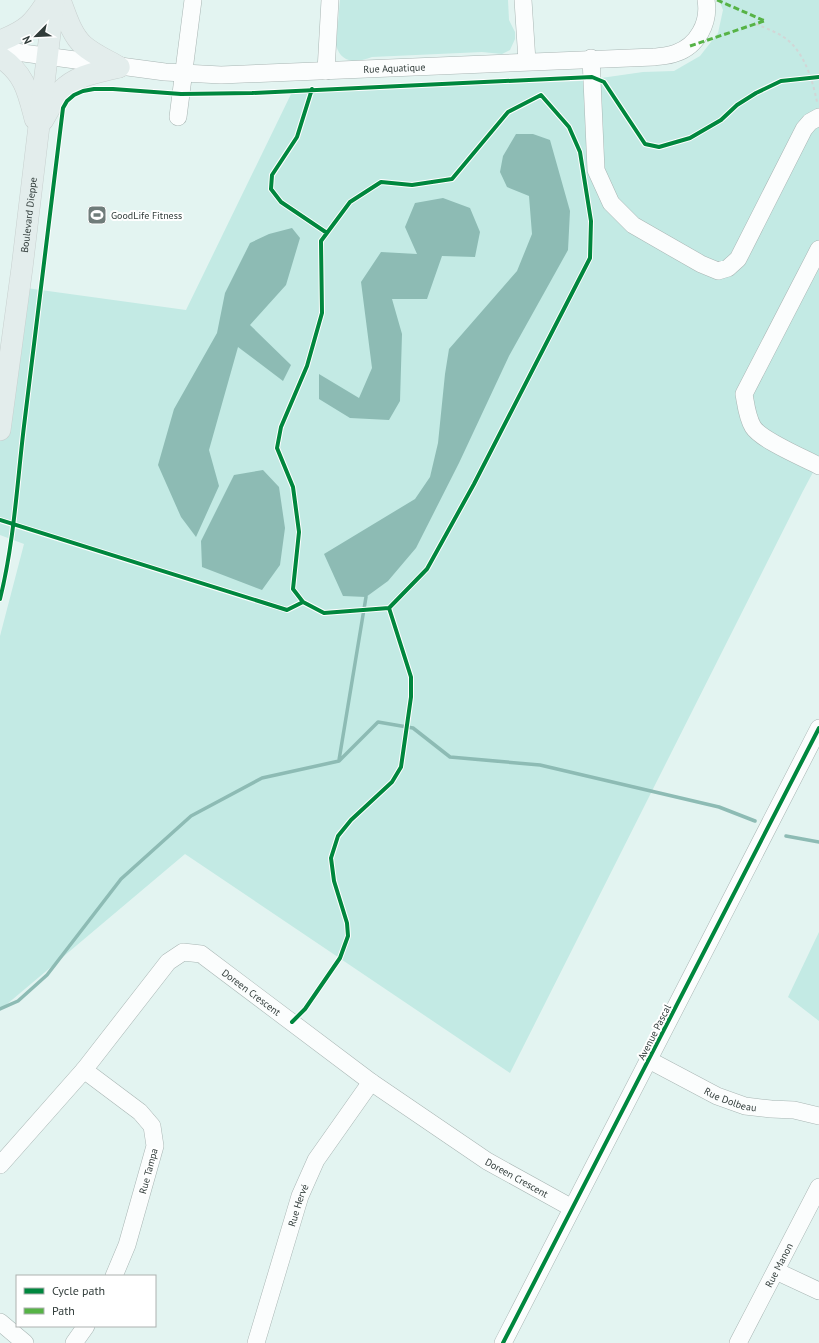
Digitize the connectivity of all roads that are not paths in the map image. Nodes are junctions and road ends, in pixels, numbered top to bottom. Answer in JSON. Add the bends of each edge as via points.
{"nodes":[{"id":1,"x":48,"y":0,"type":"edge"},
{"id":2,"x":54,"y":0,"type":"edge"},
{"id":3,"x":60,"y":0,"type":"edge"},
{"id":4,"x":193,"y":0,"type":"edge"},
{"id":5,"x":330,"y":0,"type":"edge"},
{"id":6,"x":523,"y":0,"type":"edge"},
{"id":7,"x":706,"y":0,"type":"edge"},
{"id":8,"x":0,"y":41,"type":"edge"},
{"id":9,"x":0,"y":50,"type":"edge"},
{"id":10,"x":47,"y":56,"type":"junction"},
{"id":11,"x":0,"y":58,"type":"edge"},
{"id":12,"x":591,"y":58,"type":"junction"},
{"id":13,"x":527,"y":61,"type":"junction"},
{"id":14,"x":119,"y":67,"type":"junction"},
{"id":15,"x":326,"y":71,"type":"junction"},
{"id":16,"x":184,"y":74,"type":"junction"},
{"id":17,"x":818,"y":111,"type":"edge"},
{"id":18,"x":178,"y":117,"type":"dead end"},
{"id":19,"x":38,"y":130,"type":"junction"},
{"id":20,"x":819,"y":249,"type":"edge"},
{"id":21,"x":0,"y":430,"type":"edge"},
{"id":22,"x":819,"y":466,"type":"edge"},
{"id":23,"x":819,"y":728,"type":"edge"},
{"id":24,"x":649,"y":1060,"type":"junction"},
{"id":25,"x":84,"y":1070,"type":"junction"},
{"id":26,"x":371,"y":1082,"type":"junction"},
{"id":27,"x":819,"y":1116,"type":"edge"},
{"id":28,"x":0,"y":1165,"type":"edge"},
{"id":29,"x":819,"y":1187,"type":"edge"},
{"id":30,"x":572,"y":1208,"type":"junction"},
{"id":31,"x":776,"y":1272,"type":"junction"},
{"id":32,"x":114,"y":1275,"type":"edge"},
{"id":33,"x":819,"y":1291,"type":"edge"},
{"id":34,"x":0,"y":1322,"type":"edge"},
{"id":35,"x":85,"y":1327,"type":"edge"},
{"id":36,"x":25,"y":1343,"type":"edge"},
{"id":37,"x":74,"y":1343,"type":"edge"},
{"id":38,"x":256,"y":1343,"type":"edge"},
{"id":39,"x":503,"y":1343,"type":"edge"},
{"id":40,"x":738,"y":1343,"type":"edge"}],
"edges":[{"from":1,"to":8,"type":"main road","via":[[31,25]]},
{"from":2,"to":10,"type":"main road","name":"Boulevard Dieppe"},
{"from":3,"to":14,"type":"main road","via":[[79,41]]},
{"from":4,"to":16,"type":"street"},
{"from":5,"to":15,"type":"street"},
{"from":6,"to":13,"type":"street"},
{"from":7,"to":12,"type":"street","name":"Rue Aquatique","via":[[707,12],[697,39],[675,54]]},
{"from":9,"to":10,"type":"street","name":"Rue Aquatique"},
{"from":10,"to":14,"type":"street","name":"Rue Aquatique"},
{"from":10,"to":19,"type":"main road","name":"Boulevard Dieppe"},
{"from":11,"to":19,"type":"main road","via":[[14,69],[24,83]]},
{"from":12,"to":13,"type":"street","name":"Rue Aquatique"},
{"from":12,"to":17,"type":"street","via":[[596,170],[611,203],[632,225],[718,271],[728,268],[738,259],[804,129]]},
{"from":13,"to":15,"type":"street","name":"Rue Aquatique"},
{"from":14,"to":16,"type":"street","name":"Rue Aquatique"},
{"from":14,"to":19,"type":"main road","via":[[88,75],[67,85],[57,96]]},
{"from":15,"to":16,"type":"street","name":"Rue Aquatique"},
{"from":16,"to":18,"type":"street"},
{"from":19,"to":21,"type":"main road","name":"Boulevard Dieppe"},
{"from":20,"to":22,"type":"street","via":[[744,394],[748,415],[754,428],[765,438]]},
{"from":23,"to":24,"type":"street","name":"Avenue Pascal"},
{"from":24,"to":27,"type":"street","name":"Rue Dolbeau","via":[[716,1096],[746,1106],[794,1110]]},
{"from":24,"to":30,"type":"street","name":"Avenue Pascal"},
{"from":25,"to":26,"type":"street","name":"Doreen Crescent","via":[[168,962],[183,952],[202,954]]},
{"from":25,"to":28,"type":"street","name":"Doreen Crescent"},
{"from":25,"to":32,"type":"street","name":"Rue Tampa","via":[[140,1112],[152,1126],[155,1146],[127,1245]]},
{"from":26,"to":30,"type":"street","name":"Doreen Crescent","via":[[487,1161]]},
{"from":26,"to":38,"type":"street","name":"Rue Hervé","via":[[316,1160],[306,1179]]},
{"from":29,"to":31,"type":"street","name":"Rue Manon"},
{"from":30,"to":39,"type":"street","name":"Avenue Pascal"},
{"from":31,"to":33,"type":"street"},
{"from":31,"to":40,"type":"street","name":"Rue Manon"},
{"from":34,"to":36,"type":"street"},
{"from":35,"to":37,"type":"street"}]}
